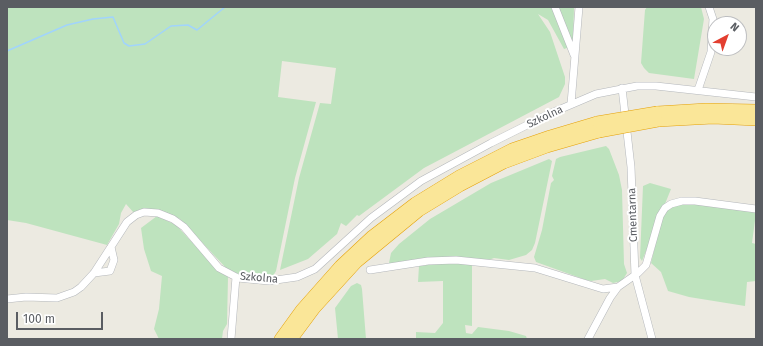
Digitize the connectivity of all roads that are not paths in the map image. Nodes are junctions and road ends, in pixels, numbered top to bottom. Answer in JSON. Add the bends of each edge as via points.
{"nodes":[{"id":1,"x":555,"y":7,"type":"edge"},
{"id":2,"x":579,"y":7,"type":"edge"},
{"id":3,"x":709,"y":7,"type":"edge"},
{"id":4,"x":575,"y":57,"type":"junction"},
{"id":5,"x":622,"y":88,"type":"junction"},
{"id":6,"x":698,"y":90,"type":"junction"},
{"id":7,"x":756,"y":97,"type":"edge"},
{"id":8,"x":571,"y":104,"type":"junction"},
{"id":9,"x":756,"y":110,"type":"edge"},
{"id":10,"x":658,"y":117,"type":"junction"},
{"id":11,"x":756,"y":120,"type":"edge"},
{"id":12,"x":598,"y":127,"type":"junction"},
{"id":13,"x":756,"y":210,"type":"edge"},
{"id":14,"x":111,"y":247,"type":"junction"},
{"id":15,"x":370,"y":270,"type":"dead end"},
{"id":16,"x":94,"y":273,"type":"junction"},
{"id":17,"x":634,"y":275,"type":"junction"},
{"id":18,"x":236,"y":277,"type":"junction"},
{"id":19,"x":618,"y":287,"type":"junction"},
{"id":20,"x":603,"y":289,"type":"junction"},
{"id":21,"x":610,"y":298,"type":"junction"},
{"id":22,"x":7,"y":299,"type":"edge"},
{"id":23,"x":231,"y":339,"type":"edge"},
{"id":24,"x":280,"y":339,"type":"edge"},
{"id":25,"x":292,"y":339,"type":"edge"},
{"id":26,"x":588,"y":339,"type":"edge"},
{"id":27,"x":652,"y":339,"type":"edge"}],
"edges":[{"from":1,"to":4,"type":"street"},
{"from":2,"to":4,"type":"street"},
{"from":3,"to":6,"type":"street","via":[[713,19],[711,52]]},
{"from":4,"to":8,"type":"street"},
{"from":5,"to":6,"type":"street","name":"Szkolna","via":[[656,86]]},
{"from":5,"to":8,"type":"street","name":"Szkolna","via":[[596,94]]},
{"from":5,"to":17,"type":"street","name":"Cmentarna","via":[[631,167]]},
{"from":6,"to":7,"type":"street","name":"Szkolna"},
{"from":8,"to":18,"type":"street","name":"Szkolna","via":[[421,181],[371,218],[308,274],[281,281]]},
{"from":9,"to":10,"type":"highway","via":[[706,109]]},
{"from":10,"to":11,"type":"highway"},
{"from":10,"to":12,"type":"highway","bridge":true},
{"from":12,"to":24,"type":"highway","via":[[546,137],[505,152],[415,203],[372,236],[340,266],[301,310]]},
{"from":12,"to":25,"type":"highway","via":[[504,163],[419,211],[358,262],[315,308]]},
{"from":13,"to":17,"type":"street","via":[[695,201],[671,204],[660,216],[647,262]]},
{"from":14,"to":16,"type":"street","name":"Szkolna"},
{"from":14,"to":16,"type":"street","via":[[114,260],[110,271]]},
{"from":14,"to":18,"type":"street","name":"Szkolna","via":[[133,217],[144,212],[158,213],[179,223],[219,268]]},
{"from":15,"to":20,"type":"street","via":[[428,260],[464,261],[535,268]]},
{"from":16,"to":22,"type":"street","name":"Szkolna","via":[[71,294],[57,298]]},
{"from":17,"to":19,"type":"street"},
{"from":17,"to":27,"type":"street","name":"Cmentarna"},
{"from":18,"to":23,"type":"street"},
{"from":19,"to":20,"type":"street"},
{"from":19,"to":21,"type":"street"},
{"from":20,"to":21,"type":"street"},
{"from":21,"to":26,"type":"street"}]}
